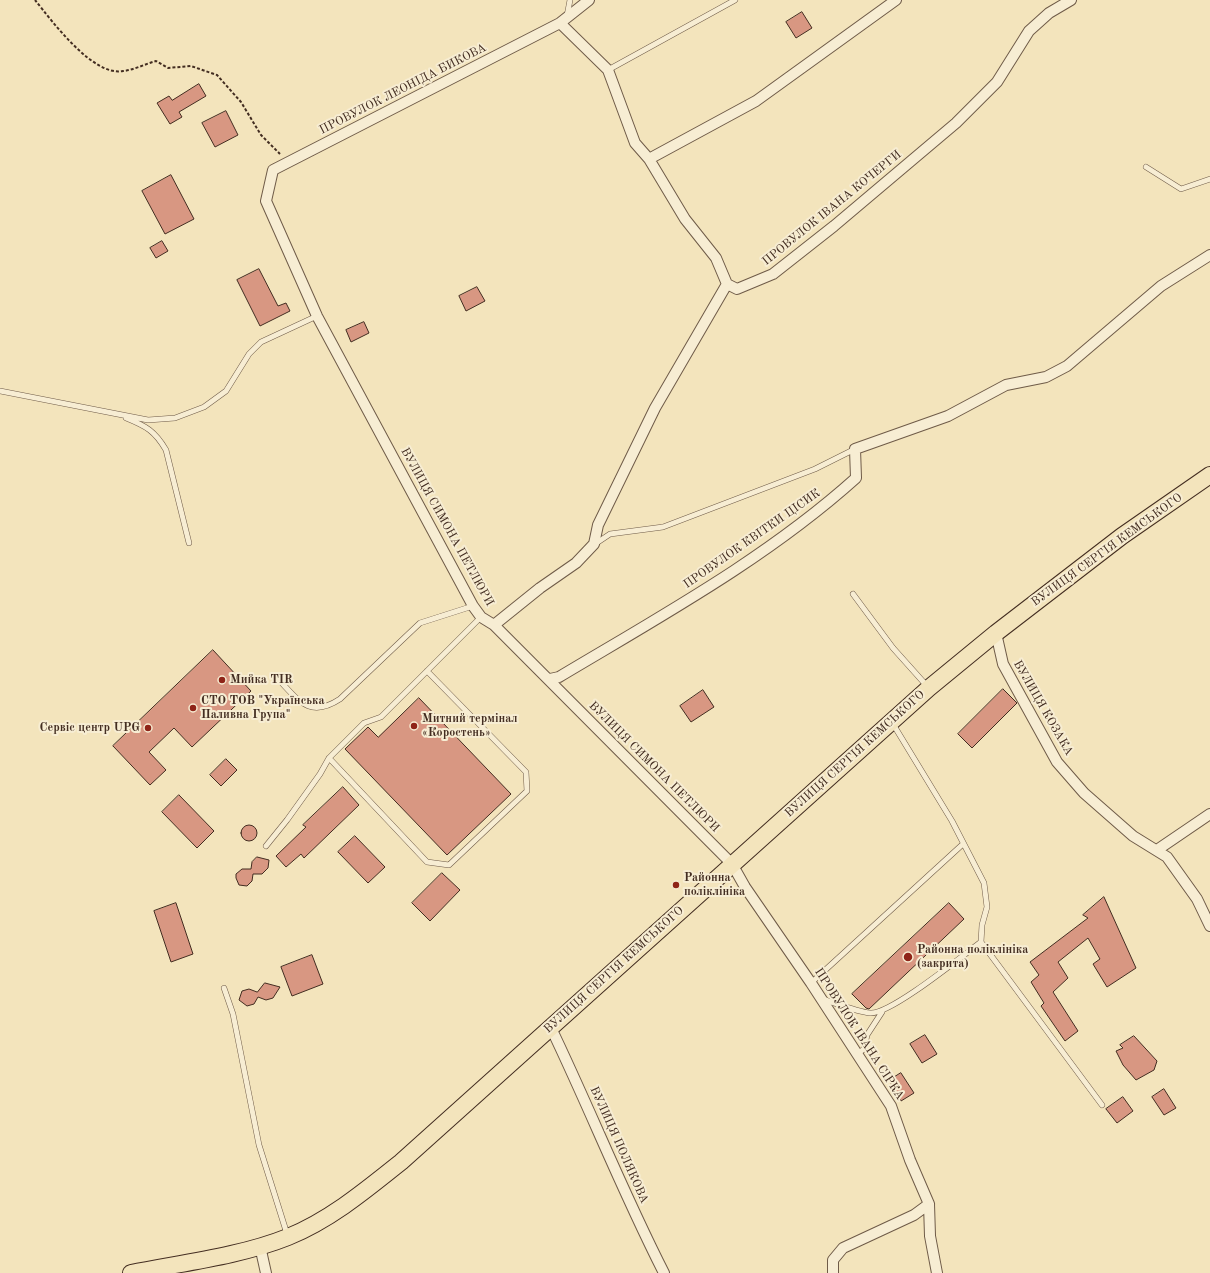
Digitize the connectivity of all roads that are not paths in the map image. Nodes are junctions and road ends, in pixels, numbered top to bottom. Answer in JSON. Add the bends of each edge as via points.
{"nodes":[{"id":1,"x":570,"y":0,"type":"edge"},
{"id":2,"x":590,"y":0,"type":"edge"},
{"id":3,"x":735,"y":0,"type":"edge"},
{"id":4,"x":896,"y":0,"type":"edge"},
{"id":5,"x":1071,"y":0,"type":"edge"},
{"id":6,"x":563,"y":21,"type":"junction"},
{"id":7,"x":608,"y":70,"type":"junction"},
{"id":8,"x":649,"y":159,"type":"junction"},
{"id":9,"x":1146,"y":167,"type":"dead end"},
{"id":10,"x":1210,"y":179,"type":"edge"},
{"id":11,"x":275,"y":221,"type":"joint"},
{"id":12,"x":1210,"y":255,"type":"edge"},
{"id":13,"x":727,"y":284,"type":"junction"},
{"id":14,"x":317,"y":316,"type":"junction"},
{"id":15,"x":0,"y":391,"type":"edge"},
{"id":16,"x":116,"y":413,"type":"junction"},
{"id":17,"x":855,"y":449,"type":"junction"},
{"id":18,"x":1210,"y":475,"type":"edge"},
{"id":19,"x":189,"y":543,"type":"dead end"},
{"id":20,"x":594,"y":544,"type":"junction"},
{"id":21,"x":853,"y":594,"type":"dead end"},
{"id":22,"x":473,"y":606,"type":"junction"},
{"id":23,"x":481,"y":617,"type":"junction"},
{"id":24,"x":494,"y":625,"type":"junction"},
{"id":25,"x":996,"y":633,"type":"junction"},
{"id":26,"x":427,"y":670,"type":"junction"},
{"id":27,"x":276,"y":677,"type":"dead end"},
{"id":28,"x":550,"y":679,"type":"junction"},
{"id":29,"x":929,"y":688,"type":"junction"},
{"id":30,"x":892,"y":722,"type":"junction"},
{"id":31,"x":329,"y":758,"type":"junction"},
{"id":32,"x":1210,"y":814,"type":"edge"},
{"id":33,"x":963,"y":844,"type":"junction"},
{"id":34,"x":266,"y":846,"type":"dead end"},
{"id":35,"x":1157,"y":850,"type":"junction"},
{"id":36,"x":732,"y":864,"type":"junction"},
{"id":37,"x":1210,"y":926,"type":"edge"},
{"id":38,"x":981,"y":942,"type":"junction"},
{"id":39,"x":811,"y":983,"type":"junction"},
{"id":40,"x":224,"y":988,"type":"dead end"},
{"id":41,"x":820,"y":998,"type":"junction"},
{"id":42,"x":882,"y":1012,"type":"junction"},
{"id":43,"x":551,"y":1028,"type":"junction"},
{"id":44,"x":857,"y":1054,"type":"junction"},
{"id":45,"x":1102,"y":1105,"type":"dead end"},
{"id":46,"x":929,"y":1204,"type":"junction"},
{"id":47,"x":288,"y":1237,"type":"junction"},
{"id":48,"x":260,"y":1246,"type":"junction"},
{"id":49,"x":131,"y":1273,"type":"edge"},
{"id":50,"x":266,"y":1273,"type":"edge"},
{"id":51,"x":664,"y":1273,"type":"edge"},
{"id":52,"x":833,"y":1273,"type":"edge"},
{"id":53,"x":937,"y":1273,"type":"edge"}],
"edges":[{"from":1,"to":6,"type":"lane"},
{"from":2,"to":6,"type":"street","name":"ПРОВУЛОК ЛЕОНІДА БИКОВА"},
{"from":3,"to":7,"type":"lane"},
{"from":4,"to":8,"type":"street","via":[[756,102]]},
{"from":5,"to":13,"type":"street","name":"ПРОВУЛОК ІВАНА КОЧЕРГИ","via":[[1049,13],[1029,31],[997,82],[956,123],[834,226],[773,274],[737,289]]},
{"from":6,"to":7,"type":"street"},
{"from":6,"to":11,"type":"street","name":"ПРОВУЛОК ЛЕОНІДА БИКОВА","via":[[273,170],[266,201]]},
{"from":7,"to":8,"type":"street","via":[[635,143]]},
{"from":8,"to":13,"type":"street","via":[[685,219],[716,258]]},
{"from":9,"to":10,"type":"lane","via":[[1181,189]]},
{"from":11,"to":14,"type":"street","name":"ВУЛИЦЯ СИМОНА ПЕТЛЮРИ"},
{"from":12,"to":17,"type":"street","via":[[1161,286],[1067,366],[1046,377],[1006,385],[948,416]]},
{"from":13,"to":20,"type":"street","via":[[655,408],[598,525]]},
{"from":14,"to":16,"type":"lane","via":[[261,342],[226,391],[204,407],[175,418],[148,420]]},
{"from":14,"to":22,"type":"street","name":"ВУЛИЦЯ СИМОНА ПЕТЛЮРИ"},
{"from":15,"to":16,"type":"lane"},
{"from":16,"to":19,"type":"lane","via":[[146,426],[158,437],[166,450]]},
{"from":17,"to":20,"type":"lane","via":[[815,469],[663,527],[610,534]]},
{"from":17,"to":28,"type":"street","name":"ПРОВУЛОК КВІТКИ ЦІСИК","via":[[856,478],[831,501],[709,586],[559,677]]},
{"from":18,"to":25,"type":"highway","name":"ВУЛИЦЯ СЕРГІЯ КЕМСЬКОГО","via":[[1122,536]]},
{"from":20,"to":24,"type":"street","via":[[576,563]]},
{"from":21,"to":29,"type":"lane","via":[[893,648]]},
{"from":22,"to":23,"type":"street","name":"ВУЛИЦЯ СИМОНА ПЕТЛЮРИ"},
{"from":22,"to":27,"type":"lane","via":[[420,623],[331,705],[319,708],[305,706]]},
{"from":23,"to":24,"type":"street","name":"ВУЛИЦЯ СИМОНА ПЕТЛЮРИ"},
{"from":23,"to":26,"type":"lane"},
{"from":24,"to":28,"type":"street","name":"ВУЛИЦЯ СИМОНА ПЕТЛЮРИ"},
{"from":25,"to":29,"type":"highway","name":"ВУЛИЦЯ СЕРГІЯ КЕМСЬКОГО"},
{"from":25,"to":35,"type":"street","name":"ВУЛИЦЯ КОЗАКА","via":[[1003,664],[1057,762],[1084,793],[1133,836]]},
{"from":26,"to":31,"type":"lane","via":[[381,717],[364,723]]},
{"from":26,"to":31,"type":"lane","via":[[526,772],[527,791],[449,865],[427,862]]},
{"from":28,"to":36,"type":"street","name":"ВУЛИЦЯ СИМОНА ПЕТЛЮРИ"},
{"from":29,"to":30,"type":"highway","name":"ВУЛИЦЯ СЕРГІЯ КЕМСЬКОГО"},
{"from":30,"to":33,"type":"lane","via":[[952,821]]},
{"from":30,"to":36,"type":"highway","name":"ВУЛИЦЯ СЕРГІЯ КЕМСЬКОГО"},
{"from":31,"to":34,"type":"lane","via":[[296,808]]},
{"from":32,"to":35,"type":"street"},
{"from":33,"to":38,"type":"lane","via":[[984,883],[987,907]]},
{"from":33,"to":39,"type":"lane"},
{"from":35,"to":37,"type":"street","name":"ВУЛИЦЯ КОЗАКА","via":[[1167,857],[1197,899]]},
{"from":36,"to":39,"type":"street","name":"ПРОВУЛОК ІВАНА СІРКА"},
{"from":36,"to":43,"type":"highway","name":"ВУЛИЦЯ СЕРГІЯ КЕМСЬКОГО"},
{"from":38,"to":42,"type":"lane"},
{"from":38,"to":45,"type":"lane"},
{"from":39,"to":41,"type":"street","name":"ПРОВУЛОК ІВАНА СІРКА"},
{"from":40,"to":47,"type":"lane","via":[[233,1014],[259,1145]]},
{"from":41,"to":42,"type":"lane","via":[[870,1013]]},
{"from":41,"to":44,"type":"street","name":"ПРОВУЛОК ІВАНА СІРКА"},
{"from":42,"to":44,"type":"lane","via":[[867,1035],[864,1049]]},
{"from":43,"to":47,"type":"highway","name":"ВУЛИЦЯ СЕРГІЯ КЕМСЬКОГО","via":[[370,1187],[318,1222]]},
{"from":43,"to":51,"type":"street","name":"ВУЛИЦЯ ПОЛЯКОВА"},
{"from":44,"to":46,"type":"street","name":"ПРОВУЛОК ІВАНА СІРКА","via":[[891,1106]]},
{"from":46,"to":52,"type":"street","via":[[914,1215],[843,1248],[833,1260]]},
{"from":46,"to":53,"type":"street","via":[[930,1236]]},
{"from":47,"to":48,"type":"highway","name":"ВУЛИЦЯ СЕРГІЯ КЕМСЬКОГО"},
{"from":48,"to":49,"type":"highway","name":"ВУЛИЦЯ СЕРГІЯ КЕМСЬКОГО"},
{"from":48,"to":50,"type":"street"}]}
